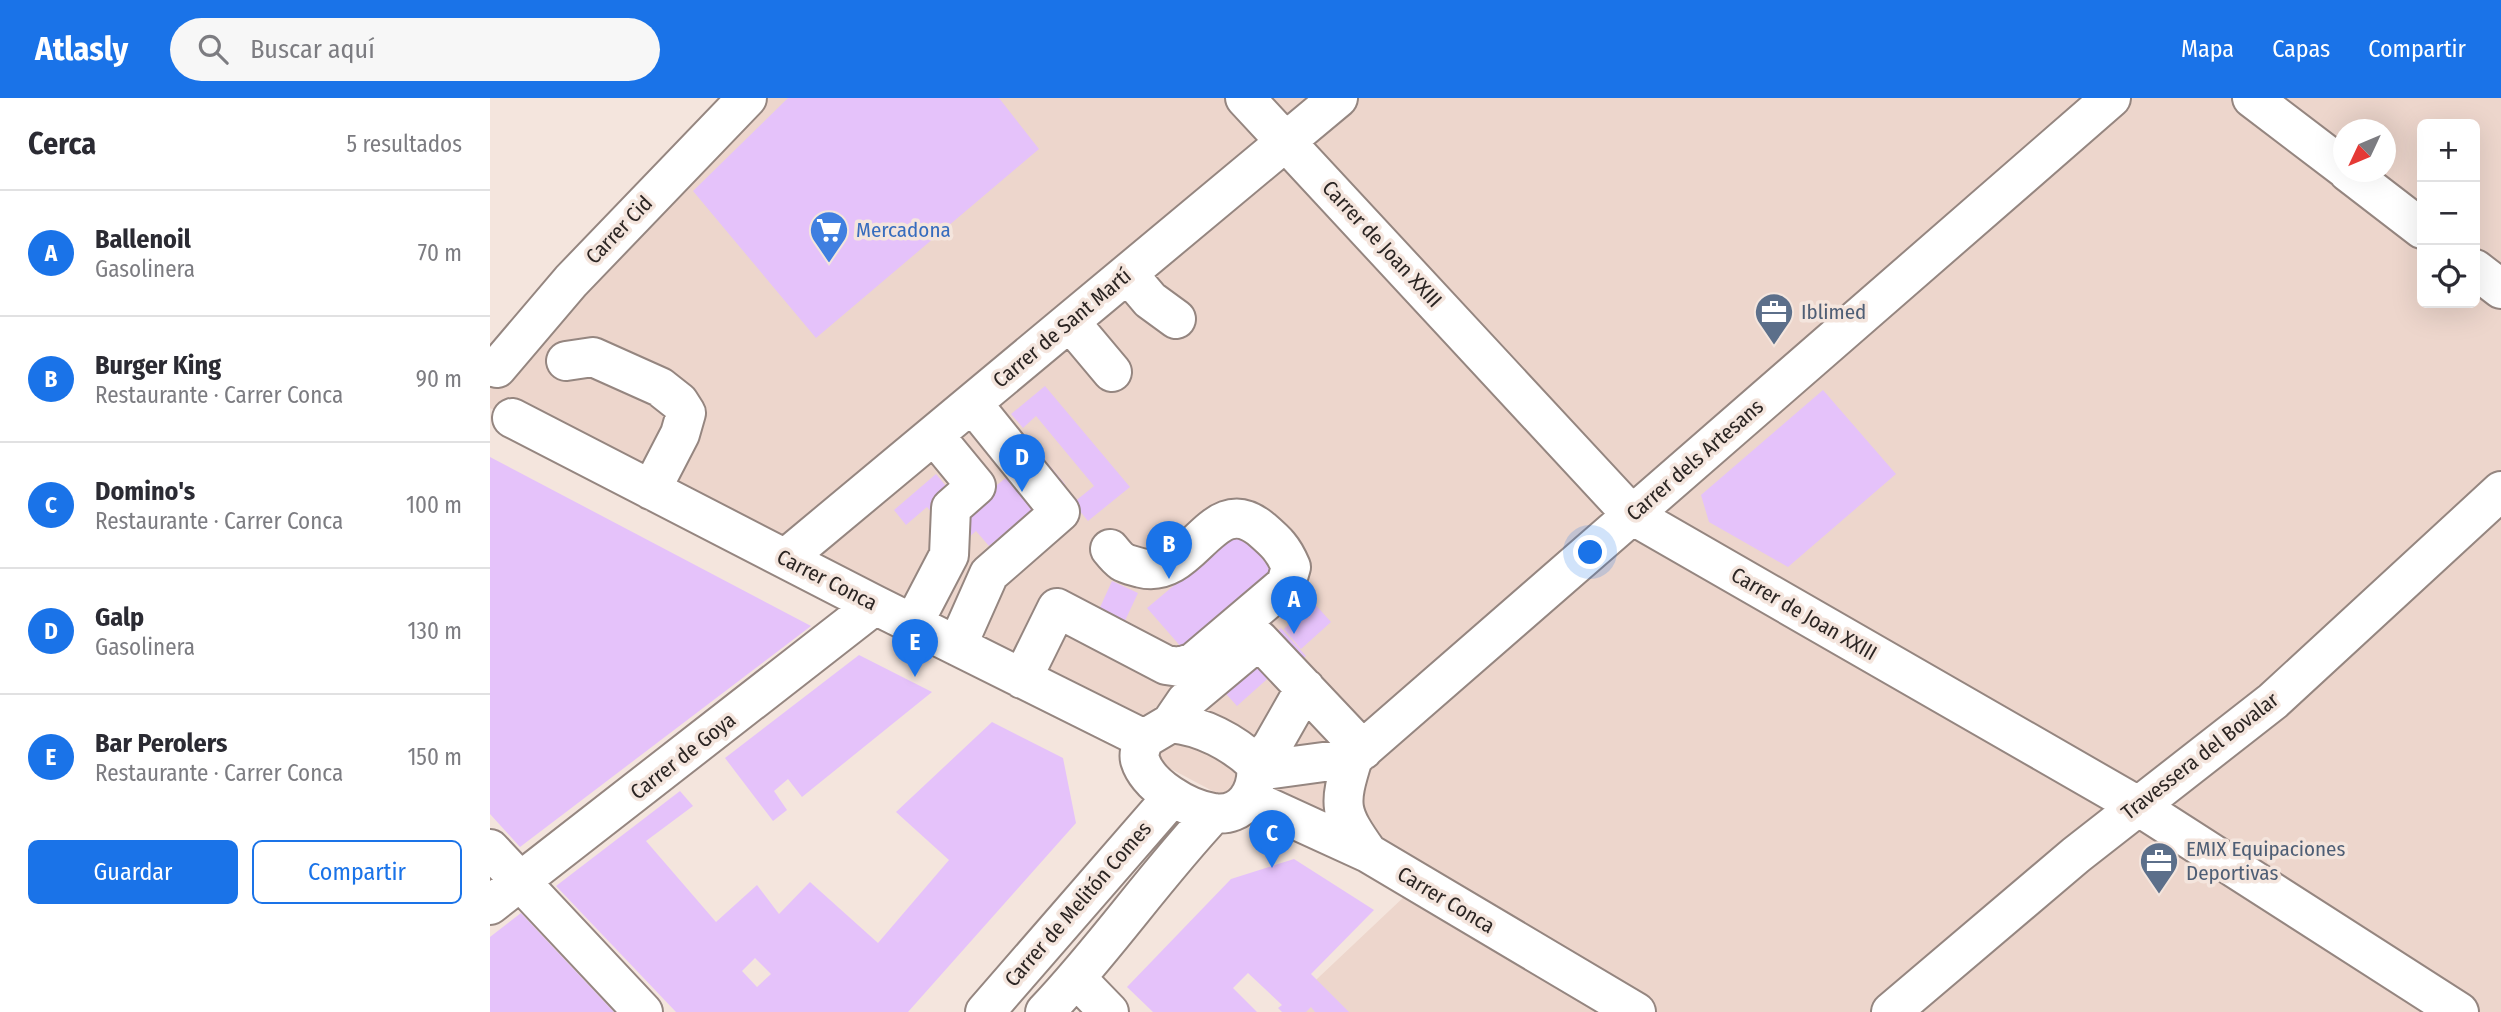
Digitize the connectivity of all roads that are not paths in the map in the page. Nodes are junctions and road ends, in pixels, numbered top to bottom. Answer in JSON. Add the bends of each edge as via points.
{"nodes":[{"id":1,"x":747,"y":98,"type":"edge"},
{"id":2,"x":1245,"y":98,"type":"edge"},
{"id":3,"x":1338,"y":98,"type":"edge"},
{"id":4,"x":2111,"y":98,"type":"edge"},
{"id":5,"x":2252,"y":98,"type":"edge"},
{"id":6,"x":1287,"y":141,"type":"junction"},
{"id":7,"x":2333,"y":160,"type":"edge"},
{"id":8,"x":2361,"y":182,"type":"edge"},
{"id":9,"x":2417,"y":225,"type":"edge"},
{"id":10,"x":2480,"y":273,"type":"edge"},
{"id":11,"x":1128,"y":274,"type":"junction"},
{"id":12,"x":2501,"y":289,"type":"edge"},
{"id":13,"x":1176,"y":319,"type":"dead end"},
{"id":14,"x":1070,"y":322,"type":"junction"},
{"id":15,"x":566,"y":361,"type":"dead end"},
{"id":16,"x":494,"y":367,"type":"edge"},
{"id":17,"x":1112,"y":372,"type":"dead end"},
{"id":18,"x":972,"y":403,"type":"junction"},
{"id":19,"x":501,"y":426,"type":"edge"},
{"id":20,"x":934,"y":435,"type":"junction"},
{"id":21,"x":1014,"y":454,"type":"junction"},
{"id":22,"x":976,"y":486,"type":"junction"},
{"id":23,"x":650,"y":490,"type":"junction"},
{"id":24,"x":2501,"y":491,"type":"edge"},
{"id":25,"x":1632,"y":515,"type":"junction"},
{"id":26,"x":1110,"y":549,"type":"dead end"},
{"id":27,"x":949,"y":555,"type":"junction"},
{"id":28,"x":786,"y":558,"type":"junction"},
{"id":29,"x":989,"y":573,"type":"junction"},
{"id":30,"x":875,"y":605,"type":"junction"},
{"id":31,"x":913,"y":624,"type":"junction"},
{"id":32,"x":957,"y":646,"type":"junction"},
{"id":33,"x":1022,"y":678,"type":"junction"},
{"id":34,"x":1305,"y":688,"type":"junction"},
{"id":35,"x":1157,"y":731,"type":"junction"},
{"id":36,"x":1358,"y":754,"type":"junction"},
{"id":37,"x":1254,"y":778,"type":"junction"},
{"id":38,"x":1172,"y":797,"type":"junction"},
{"id":39,"x":2138,"y":806,"type":"junction"},
{"id":40,"x":1214,"y":813,"type":"junction"},
{"id":41,"x":490,"y":849,"type":"edge"},
{"id":42,"x":1368,"y":853,"type":"junction"},
{"id":43,"x":521,"y":883,"type":"junction"},
{"id":44,"x":490,"y":905,"type":"edge"},
{"id":45,"x":1077,"y":979,"type":"junction"},
{"id":46,"x":643,"y":1012,"type":"edge"},
{"id":47,"x":985,"y":1012,"type":"edge"},
{"id":48,"x":1045,"y":1012,"type":"edge"},
{"id":49,"x":1110,"y":1012,"type":"edge"},
{"id":50,"x":1636,"y":1012,"type":"edge"},
{"id":51,"x":1891,"y":1012,"type":"edge"},
{"id":52,"x":2459,"y":1012,"type":"edge"}],
"edges":[{"from":1,"to":16,"type":"street","name":"Carrer Cid"},
{"from":2,"to":6,"type":"street","name":"Carrer de Joan XXIII"},
{"from":3,"to":6,"type":"street","name":"Carrer de Sant Martí"},
{"from":4,"to":25,"type":"street","name":"Carrer dels Artesans"},
{"from":5,"to":7,"type":"street"},
{"from":6,"to":11,"type":"street","name":"Carrer de Sant Martí"},
{"from":6,"to":25,"type":"street","name":"Carrer de Joan XXIII"},
{"from":8,"to":9,"type":"street"},
{"from":10,"to":12,"type":"street"},
{"from":11,"to":13,"type":"street","via":[[1150,300]]},
{"from":11,"to":14,"type":"street","name":"Carrer de Sant Martí"},
{"from":14,"to":17,"type":"street"},
{"from":14,"to":18,"type":"street","name":"Carrer de Sant Martí"},
{"from":15,"to":23,"type":"street","via":[[593,357],[660,387],[679,402],[686,413],[680,434]]},
{"from":16,"to":19,"type":"street","via":[[507,375],[516,396]]},
{"from":18,"to":20,"type":"street","name":"Carrer de Sant Martí"},
{"from":18,"to":21,"type":"street"},
{"from":19,"to":23,"type":"street","name":"Carrer Conca"},
{"from":20,"to":22,"type":"street"},
{"from":20,"to":28,"type":"street","name":"Carrer de Sant Martí"},
{"from":21,"to":22,"type":"street"},
{"from":21,"to":29,"type":"street","via":[[1060,512]]},
{"from":22,"to":27,"type":"street","via":[[951,508]]},
{"from":23,"to":28,"type":"street","name":"Carrer Conca"},
{"from":24,"to":39,"type":"street","name":"Travessera del Bovalar","via":[[2273,701]]},
{"from":25,"to":36,"type":"street","name":"Carrer dels Artesans"},
{"from":25,"to":39,"type":"street","name":"Carrer de Joan XXIII"},
{"from":26,"to":33,"type":"street","via":[[1120,562],[1161,569],[1220,523],[1236,516],[1251,521],[1283,548],[1291,566],[1286,584],[1194,662],[1166,665],[1057,608]]},
{"from":27,"to":29,"type":"street"},
{"from":27,"to":31,"type":"street"},
{"from":28,"to":30,"type":"street","name":"Carrer Conca"},
{"from":29,"to":32,"type":"street"},
{"from":30,"to":31,"type":"street","name":"Carrer Conca"},
{"from":30,"to":43,"type":"street","name":"Carrer de Goya"},
{"from":31,"to":32,"type":"street","name":"Carrer Conca"},
{"from":32,"to":33,"type":"street","name":"Carrer Conca"},
{"from":33,"to":35,"type":"street","name":"Carrer Conca"},
{"from":34,"to":35,"type":"street","via":[[1259,640]]},
{"from":34,"to":36,"type":"street"},
{"from":34,"to":37,"type":"street"},
{"from":35,"to":37,"type":"street","via":[[1190,725],[1240,749]]},
{"from":35,"to":38,"type":"street","via":[[1139,757],[1148,778]]},
{"from":36,"to":37,"type":"street"},
{"from":36,"to":42,"type":"street","via":[[1343,792],[1346,822]]},
{"from":37,"to":40,"type":"street","via":[[1236,810]]},
{"from":37,"to":42,"type":"street","name":"Carrer Conca"},
{"from":38,"to":40,"type":"street"},
{"from":38,"to":47,"type":"street","name":"Carrer de Melitón Comes"},
{"from":39,"to":51,"type":"street","name":"Travessera del Bovalar"},
{"from":39,"to":52,"type":"street","name":"Carrer de Joan XXIII"},
{"from":40,"to":45,"type":"street","name":"Carrer de Melitón Comes"},
{"from":41,"to":43,"type":"street"},
{"from":42,"to":50,"type":"street","name":"Carrer Conca"},
{"from":43,"to":44,"type":"street","name":"Carrer de Goya"},
{"from":43,"to":46,"type":"street"},
{"from":45,"to":48,"type":"street","name":"Carrer de Melitón Comes"},
{"from":45,"to":49,"type":"street"}]}
